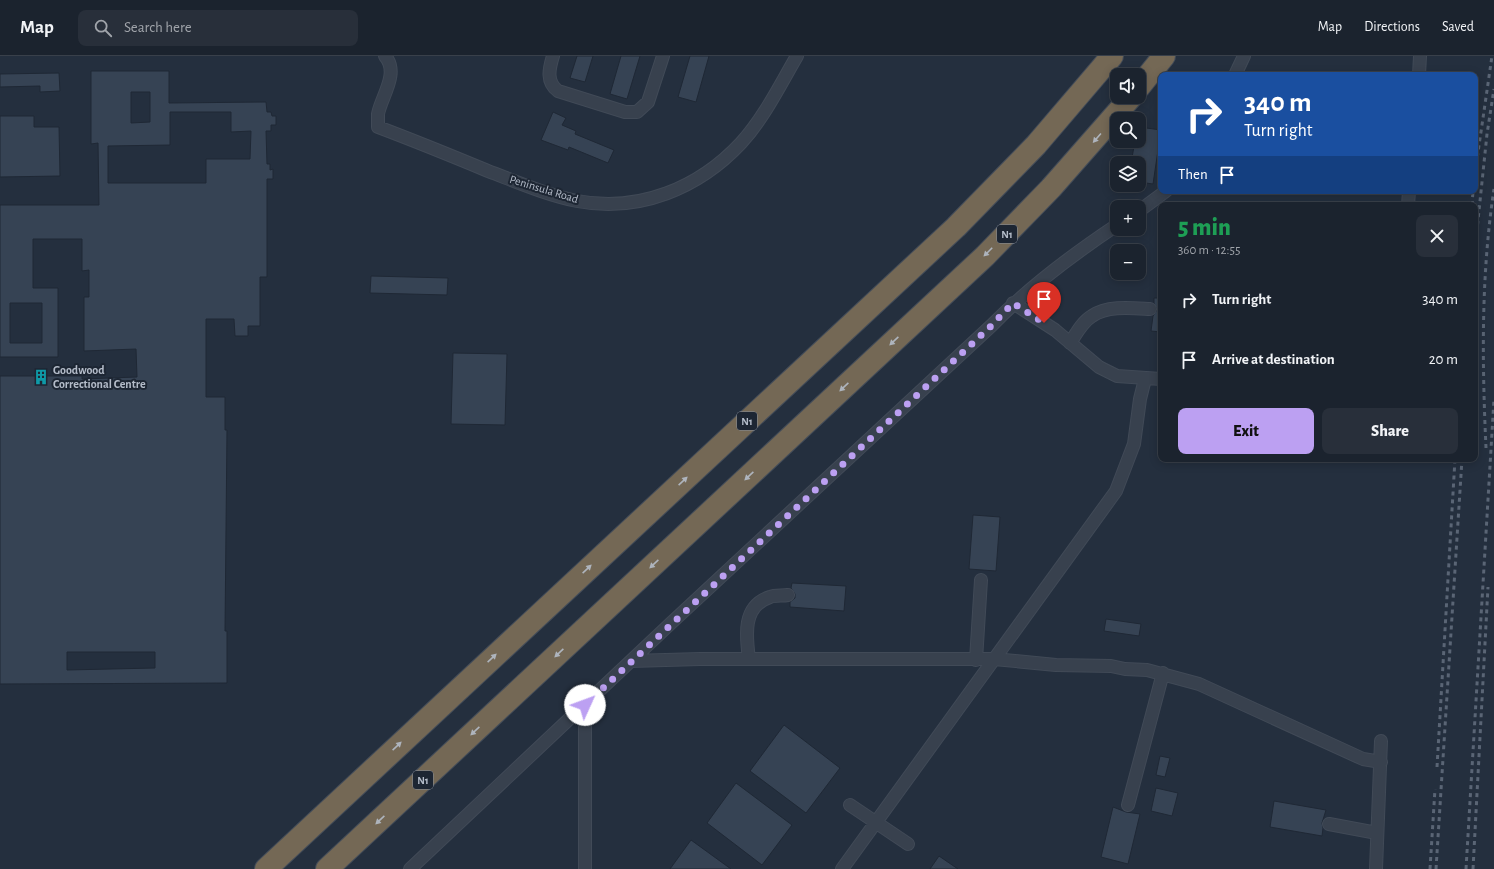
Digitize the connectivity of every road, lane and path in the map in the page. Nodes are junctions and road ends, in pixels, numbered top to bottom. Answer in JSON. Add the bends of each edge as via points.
{"nodes":[{"id":1,"x":385,"y":56,"type":"edge"},
{"id":2,"x":553,"y":56,"type":"edge"},
{"id":3,"x":663,"y":56,"type":"edge"},
{"id":4,"x":797,"y":56,"type":"edge"},
{"id":5,"x":1112,"y":56,"type":"edge"},
{"id":6,"x":1164,"y":56,"type":"edge"},
{"id":7,"x":1244,"y":56,"type":"edge"},
{"id":8,"x":1420,"y":56,"type":"edge"},
{"id":9,"x":1236,"y":72,"type":"edge"},
{"id":10,"x":1419,"y":72,"type":"edge"},
{"id":11,"x":1146,"y":78,"type":"edge"},
{"id":12,"x":1125,"y":104,"type":"edge"},
{"id":13,"x":1162,"y":194,"type":"edge"},
{"id":14,"x":1146,"y":206,"type":"edge"},
{"id":15,"x":1110,"y":230,"type":"edge"},
{"id":16,"x":1013,"y":303,"type":"junction"},
{"id":17,"x":1150,"y":309,"type":"dead end"},
{"id":18,"x":1070,"y":343,"type":"junction"},
{"id":19,"x":1145,"y":379,"type":"junction"},
{"id":20,"x":1158,"y":379,"type":"edge"},
{"id":21,"x":981,"y":580,"type":"dead end"},
{"id":22,"x":788,"y":595,"type":"dead end"},
{"id":23,"x":749,"y":659,"type":"junction"},
{"id":24,"x":994,"y":659,"type":"junction"},
{"id":25,"x":976,"y":660,"type":"junction"},
{"id":26,"x":631,"y":661,"type":"junction"},
{"id":27,"x":1163,"y":673,"type":"junction"},
{"id":28,"x":585,"y":705,"type":"junction"},
{"id":29,"x":1381,"y":742,"type":"dead end"},
{"id":30,"x":1381,"y":762,"type":"junction"},
{"id":31,"x":368,"y":772,"type":"junction"},
{"id":32,"x":850,"y":805,"type":"dead end"},
{"id":33,"x":1128,"y":805,"type":"dead end"},
{"id":34,"x":877,"y":823,"type":"junction"},
{"id":35,"x":1329,"y":824,"type":"dead end"},
{"id":36,"x":1377,"y":833,"type":"junction"},
{"id":37,"x":908,"y":844,"type":"dead end"},
{"id":38,"x":333,"y":864,"type":"edge"},
{"id":39,"x":258,"y":869,"type":"edge"},
{"id":40,"x":266,"y":869,"type":"edge"},
{"id":41,"x":410,"y":869,"type":"edge"},
{"id":42,"x":585,"y":869,"type":"edge"},
{"id":43,"x":842,"y":869,"type":"edge"},
{"id":44,"x":1376,"y":869,"type":"edge"}],
"edges":[{"from":1,"to":4,"type":"street","name":"Peninsula Road","via":[[388,59],[391,76],[378,115],[378,127],[523,185],[561,197],[616,204],[646,200],[676,191],[695,181],[731,154],[743,142],[764,112]]},
{"from":2,"to":3,"type":"street","via":[[549,76],[552,86],[558,91],[625,112],[637,112],[648,102]]},
{"from":31,"to":5,"type":"highway","number":"N1","one_way":true,"via":[[956,227],[1036,144]]},
{"from":6,"to":11,"type":"highway"},
{"from":7,"to":9,"type":"street"},
{"from":8,"to":10,"type":"street"},
{"from":12,"to":38,"type":"highway","number":"N1","one_way":true,"via":[[1051,188],[981,260]]},
{"from":13,"to":14,"type":"street"},
{"from":15,"to":16,"type":"street","via":[[1076,252]]},
{"from":16,"to":18,"type":"street"},
{"from":16,"to":26,"type":"street"},
{"from":17,"to":18,"type":"street","via":[[1109,310],[1092,316]]},
{"from":18,"to":19,"type":"street","via":[[1099,367],[1117,376]]},
{"from":19,"to":20,"type":"street"},
{"from":19,"to":24,"type":"street","via":[[1134,444],[1116,491]]},
{"from":21,"to":25,"type":"street"},
{"from":22,"to":23,"type":"street","via":[[770,597],[752,610],[747,622]]},
{"from":23,"to":25,"type":"street"},
{"from":23,"to":26,"type":"street"},
{"from":24,"to":25,"type":"street"},
{"from":24,"to":27,"type":"street","via":[[1111,666]]},
{"from":24,"to":34,"type":"street"},
{"from":26,"to":28,"type":"street"},
{"from":27,"to":30,"type":"street","via":[[1199,684],[1363,759]]},
{"from":27,"to":33,"type":"street"},
{"from":28,"to":41,"type":"street"},
{"from":28,"to":42,"type":"street"},
{"from":29,"to":30,"type":"street"},
{"from":30,"to":36,"type":"street"},
{"from":31,"to":39,"type":"highway"},
{"from":31,"to":40,"type":"highway","number":"N1"},
{"from":32,"to":34,"type":"street"},
{"from":34,"to":37,"type":"street"},
{"from":34,"to":43,"type":"street"},
{"from":35,"to":36,"type":"street"},
{"from":36,"to":44,"type":"street"}]}
